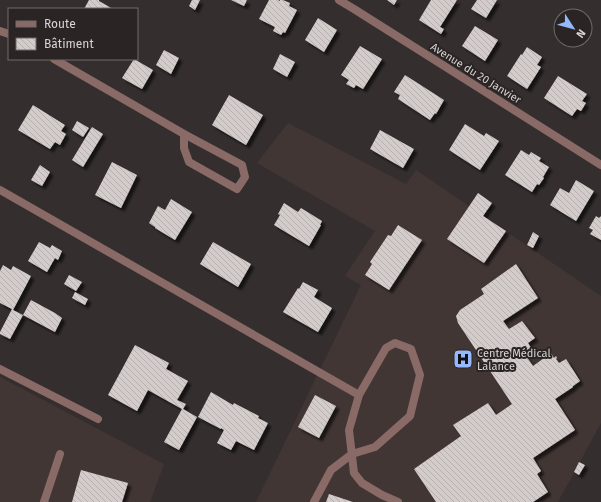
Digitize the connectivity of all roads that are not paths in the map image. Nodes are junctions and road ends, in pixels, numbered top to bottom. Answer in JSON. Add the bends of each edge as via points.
{"nodes":[{"id":1,"x":339,"y":0,"type":"edge"},
{"id":2,"x":56,"y":60,"type":"edge"},
{"id":3,"x":184,"y":134,"type":"junction"},
{"id":4,"x":601,"y":165,"type":"edge"},
{"id":5,"x":0,"y":190,"type":"edge"},
{"id":6,"x":0,"y":369,"type":"edge"},
{"id":7,"x":359,"y":395,"type":"junction"},
{"id":8,"x":98,"y":419,"type":"dead end"},
{"id":9,"x":60,"y":454,"type":"dead end"},
{"id":10,"x":352,"y":454,"type":"junction"},
{"id":11,"x":44,"y":502,"type":"edge"},
{"id":12,"x":314,"y":502,"type":"edge"},
{"id":13,"x":398,"y":502,"type":"edge"}],
"edges":[{"from":1,"to":4,"type":"street","name":"Avenue du 20 Janvier"},
{"from":2,"to":3,"type":"street"},
{"from":3,"to":3,"type":"street","via":[[184,148],[189,162],[238,189],[245,177],[242,166]]},
{"from":5,"to":7,"type":"street"},
{"from":6,"to":8,"type":"street"},
{"from":7,"to":10,"type":"street","via":[[349,430]]},
{"from":7,"to":10,"type":"street","via":[[386,348],[395,343],[411,349],[420,375],[410,416],[375,447]]},
{"from":9,"to":11,"type":"street"},
{"from":10,"to":12,"type":"street","via":[[331,470]]},
{"from":10,"to":13,"type":"street","via":[[354,473],[362,483]]}]}
